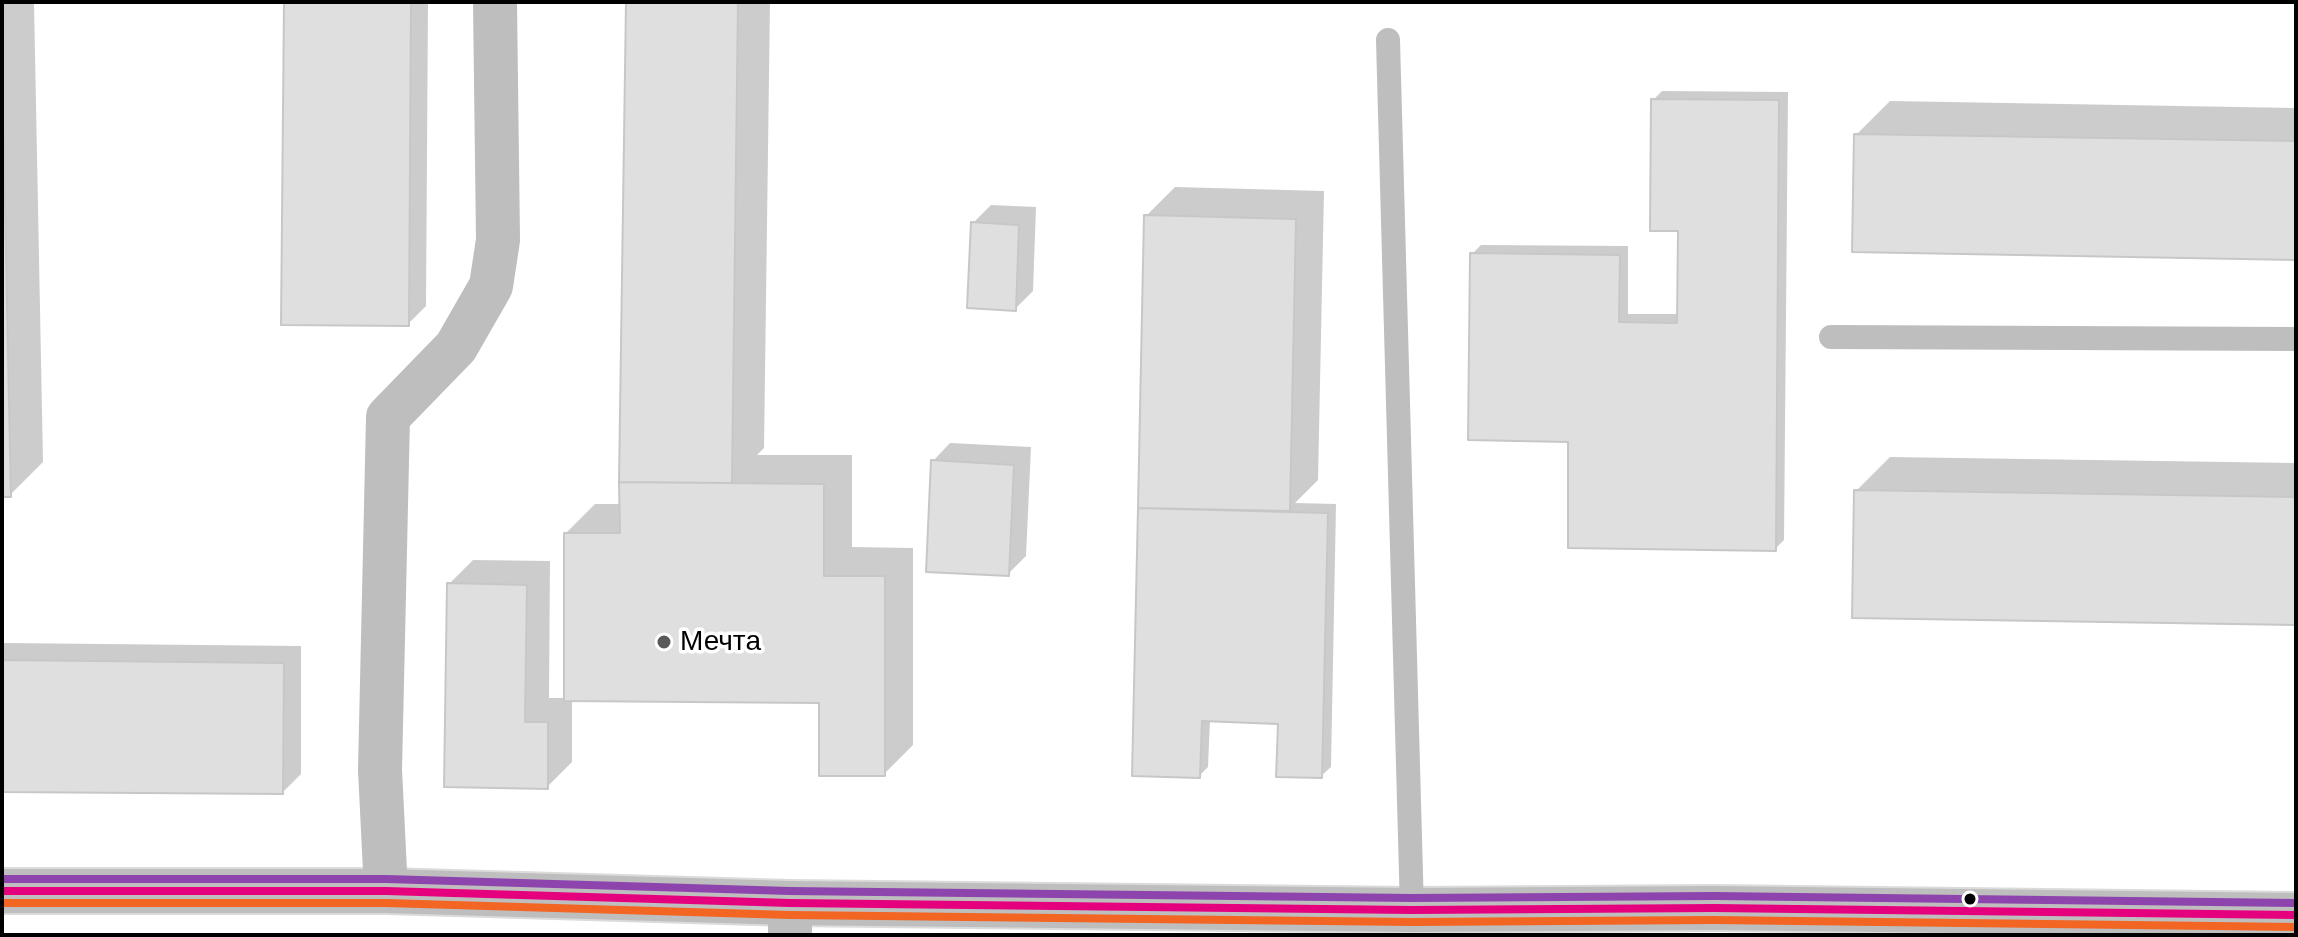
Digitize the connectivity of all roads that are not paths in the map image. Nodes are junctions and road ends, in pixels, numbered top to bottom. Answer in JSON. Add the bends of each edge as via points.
{"nodes":[{"id":1,"x":495,"y":2,"type":"edge"},
{"id":2,"x":1388,"y":40,"type":"dead end"},
{"id":3,"x":1831,"y":337,"type":"dead end"},
{"id":4,"x":2296,"y":339,"type":"edge"},
{"id":5,"x":2,"y":891,"type":"edge"},
{"id":6,"x":386,"y":891,"type":"junction"},
{"id":7,"x":1412,"y":910,"type":"junction"},
{"id":8,"x":2296,"y":915,"type":"edge"},
{"id":9,"x":790,"y":919,"type":"edge"},
{"id":10,"x":1714,"y":921,"type":"edge"}],
"edges":[{"from":1,"to":6,"type":"main road","via":[[498,240],[491,286],[456,347],[388,417],[380,770]]},
{"from":2,"to":7,"type":"lane"},
{"from":3,"to":4,"type":"lane"},
{"from":5,"to":6,"type":"main road"},
{"from":6,"to":9,"type":"main road"},
{"from":7,"to":9,"type":"main road"},
{"from":7,"to":10,"type":"main road"},
{"from":8,"to":10,"type":"main road"}]}
